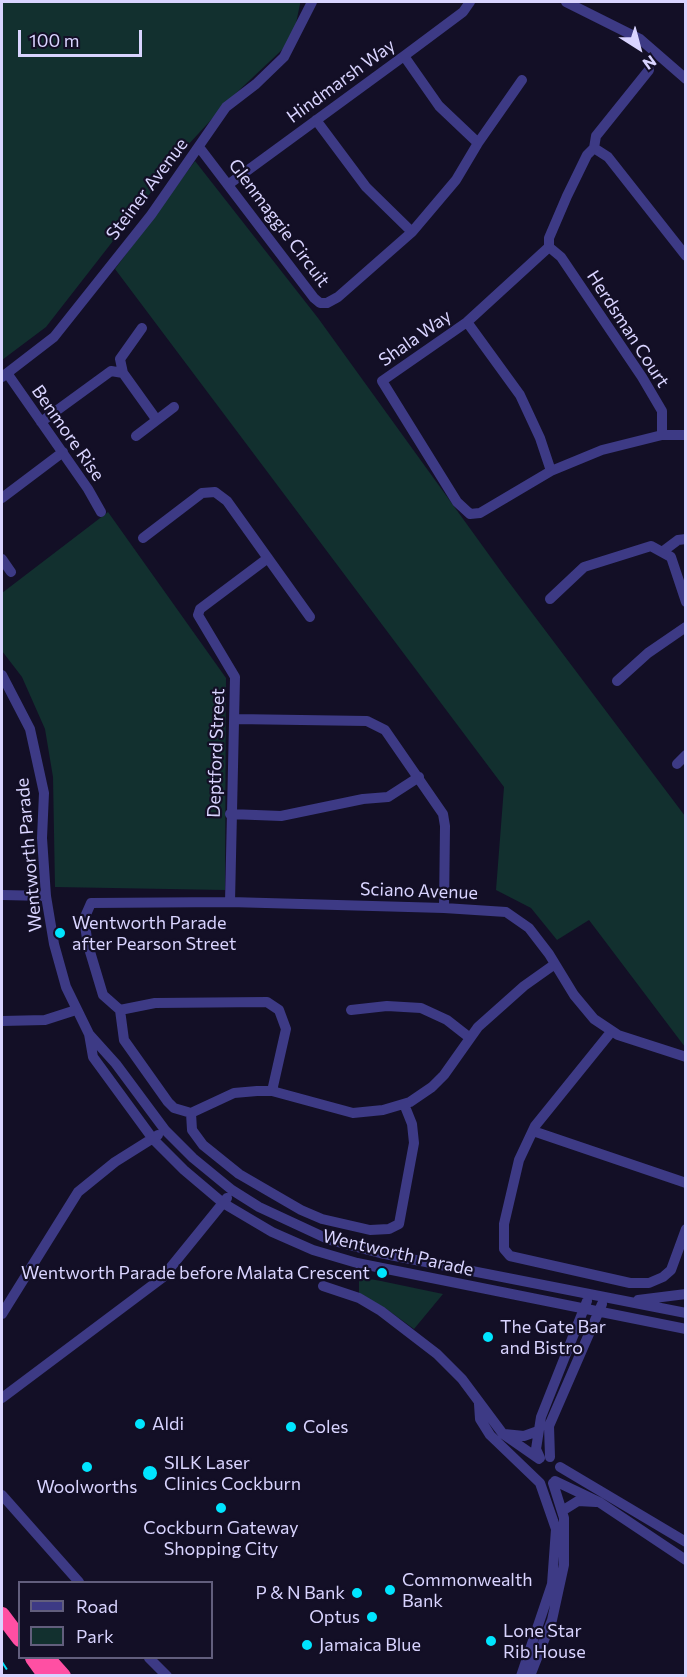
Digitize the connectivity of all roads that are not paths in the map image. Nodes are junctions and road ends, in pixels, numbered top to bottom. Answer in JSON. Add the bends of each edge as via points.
{"nodes":[{"id":1,"x":312,"y":2,"type":"edge"},
{"id":2,"x":470,"y":2,"type":"edge"},
{"id":3,"x":566,"y":2,"type":"edge"},
{"id":4,"x":305,"y":6,"type":"edge"},
{"id":5,"x":404,"y":56,"type":"junction"},
{"id":6,"x":649,"y":70,"type":"dead end"},
{"id":7,"x":686,"y":79,"type":"edge"},
{"id":8,"x":522,"y":80,"type":"dead end"},
{"id":9,"x":316,"y":120,"type":"junction"},
{"id":10,"x":478,"y":143,"type":"junction"},
{"id":11,"x":199,"y":147,"type":"junction"},
{"id":12,"x":594,"y":148,"type":"junction"},
{"id":13,"x":229,"y":184,"type":"junction"},
{"id":14,"x":412,"y":232,"type":"junction"},
{"id":15,"x":549,"y":247,"type":"junction"},
{"id":16,"x":686,"y":256,"type":"edge"},
{"id":17,"x":467,"y":321,"type":"junction"},
{"id":18,"x":142,"y":328,"type":"dead end"},
{"id":19,"x":123,"y":373,"type":"junction"},
{"id":20,"x":4,"y":375,"type":"edge"},
{"id":21,"x":174,"y":407,"type":"dead end"},
{"id":22,"x":156,"y":419,"type":"junction"},
{"id":23,"x":41,"y":422,"type":"junction"},
{"id":24,"x":662,"y":435,"type":"junction"},
{"id":25,"x":686,"y":435,"type":"edge"},
{"id":26,"x":135,"y":436,"type":"dead end"},
{"id":27,"x":63,"y":452,"type":"junction"},
{"id":28,"x":551,"y":471,"type":"junction"},
{"id":29,"x":2,"y":498,"type":"edge"},
{"id":30,"x":101,"y":512,"type":"dead end"},
{"id":31,"x":143,"y":538,"type":"dead end"},
{"id":32,"x":686,"y":539,"type":"edge"},
{"id":33,"x":662,"y":552,"type":"junction"},
{"id":34,"x":268,"y":558,"type":"junction"},
{"id":35,"x":2,"y":559,"type":"edge"},
{"id":36,"x":11,"y":572,"type":"dead end"},
{"id":37,"x":550,"y":600,"type":"dead end"},
{"id":38,"x":686,"y":602,"type":"edge"},
{"id":39,"x":310,"y":617,"type":"dead end"},
{"id":40,"x":686,"y":627,"type":"edge"},
{"id":41,"x":2,"y":675,"type":"edge"},
{"id":42,"x":617,"y":681,"type":"dead end"},
{"id":43,"x":235,"y":718,"type":"junction"},
{"id":44,"x":686,"y":755,"type":"edge"},
{"id":45,"x":677,"y":764,"type":"dead end"},
{"id":46,"x":419,"y":777,"type":"junction"},
{"id":47,"x":230,"y":814,"type":"junction"},
{"id":48,"x":2,"y":895,"type":"edge"},
{"id":49,"x":46,"y":896,"type":"junction"},
{"id":50,"x":230,"y":903,"type":"junction"},
{"id":51,"x":444,"y":908,"type":"junction"},
{"id":52,"x":555,"y":964,"type":"junction"},
{"id":53,"x":76,"y":1010,"type":"junction"},
{"id":54,"x":120,"y":1010,"type":"junction"},
{"id":55,"x":351,"y":1010,"type":"dead end"},
{"id":56,"x":2,"y":1021,"type":"edge"},
{"id":57,"x":611,"y":1032,"type":"junction"},
{"id":58,"x":89,"y":1034,"type":"junction"},
{"id":59,"x":470,"y":1038,"type":"junction"},
{"id":60,"x":686,"y":1057,"type":"edge"},
{"id":61,"x":272,"y":1091,"type":"junction"},
{"id":62,"x":404,"y":1104,"type":"junction"},
{"id":63,"x":191,"y":1113,"type":"junction"},
{"id":64,"x":162,"y":1126,"type":"junction"},
{"id":65,"x":533,"y":1131,"type":"junction"},
{"id":66,"x":151,"y":1135,"type":"junction"},
{"id":67,"x":686,"y":1183,"type":"edge"},
{"id":68,"x":232,"y":1190,"type":"junction"},
{"id":69,"x":223,"y":1203,"type":"junction"},
{"id":70,"x":686,"y":1229,"type":"edge"},
{"id":71,"x":482,"y":1273,"type":"junction"},
{"id":72,"x":323,"y":1286,"type":"dead end"},
{"id":73,"x":478,"y":1289,"type":"junction"},
{"id":74,"x":591,"y":1293,"type":"junction"},
{"id":75,"x":686,"y":1294,"type":"edge"},
{"id":76,"x":605,"y":1295,"type":"junction"},
{"id":77,"x":632,"y":1301,"type":"junction"},
{"id":78,"x":585,"y":1308,"type":"junction"},
{"id":79,"x":599,"y":1311,"type":"junction"},
{"id":80,"x":686,"y":1313,"type":"edge"},
{"id":81,"x":2,"y":1314,"type":"edge"},
{"id":82,"x":682,"y":1329,"type":"edge"},
{"id":83,"x":2,"y":1398,"type":"edge"},
{"id":84,"x":479,"y":1404,"type":"junction"},
{"id":85,"x":538,"y":1431,"type":"junction"},
{"id":86,"x":503,"y":1434,"type":"junction"},
{"id":87,"x":543,"y":1458,"type":"junction"},
{"id":88,"x":560,"y":1467,"type":"junction"},
{"id":89,"x":533,"y":1474,"type":"junction"},
{"id":90,"x":554,"y":1482,"type":"junction"},
{"id":91,"x":540,"y":1483,"type":"junction"},
{"id":92,"x":2,"y":1495,"type":"edge"},
{"id":93,"x":599,"y":1502,"type":"junction"},
{"id":94,"x":562,"y":1511,"type":"junction"},
{"id":95,"x":686,"y":1542,"type":"edge"},
{"id":96,"x":686,"y":1560,"type":"edge"},
{"id":97,"x":78,"y":1581,"type":"edge"},
{"id":98,"x":2,"y":1608,"type":"edge"},
{"id":99,"x":2,"y":1615,"type":"edge"},
{"id":100,"x":18,"y":1626,"type":"edge"},
{"id":101,"x":18,"y":1636,"type":"edge"},
{"id":102,"x":34,"y":1659,"type":"edge"},
{"id":103,"x":47,"y":1659,"type":"edge"},
{"id":104,"x":150,"y":1659,"type":"edge"},
{"id":105,"x":46,"y":1676,"type":"edge"},
{"id":106,"x":63,"y":1676,"type":"edge"},
{"id":107,"x":167,"y":1676,"type":"edge"},
{"id":108,"x":522,"y":1676,"type":"edge"},
{"id":109,"x":530,"y":1676,"type":"edge"}],
"edges":[{"from":1,"to":4,"type":"street","name":"Steiner Avenue"},
{"from":2,"to":5,"type":"street","name":"Hindmarsh Way","via":[[463,12]]},
{"from":3,"to":7,"type":"street","via":[[640,39]]},
{"from":4,"to":11,"type":"street","name":"Steiner Avenue","via":[[284,57],[226,107]]},
{"from":5,"to":9,"type":"street","name":"Hindmarsh Way"},
{"from":5,"to":10,"type":"street","via":[[439,106]]},
{"from":6,"to":12,"type":"street","via":[[596,136]]},
{"from":8,"to":10,"type":"street","name":"Glenmaggie Circuit"},
{"from":9,"to":13,"type":"street","name":"Hindmarsh Way"},
{"from":9,"to":14,"type":"street","via":[[366,187]]},
{"from":10,"to":14,"type":"street","name":"Glenmaggie Circuit","via":[[456,180]]},
{"from":11,"to":13,"type":"street","name":"Glenmaggie Circuit"},
{"from":11,"to":20,"type":"street","name":"Steiner Avenue","via":[[151,215],[54,337]]},
{"from":12,"to":15,"type":"street","via":[[567,196]]},
{"from":12,"to":16,"type":"street","via":[[608,157]]},
{"from":13,"to":14,"type":"street","name":"Glenmaggie Circuit","via":[[320,303],[338,297]]},
{"from":15,"to":17,"type":"street","name":"Shala Way"},
{"from":15,"to":24,"type":"street","name":"Herdsman Court","via":[[561,257],[642,377],[662,411]]},
{"from":17,"to":28,"type":"street","via":[[520,395]]},
{"from":17,"to":28,"type":"street","name":"Shala Way","via":[[381,381],[457,502],[470,514],[480,513]]},
{"from":18,"to":19,"type":"street","via":[[120,359]]},
{"from":19,"to":22,"type":"street"},
{"from":19,"to":23,"type":"street","via":[[111,371]]},
{"from":20,"to":23,"type":"street","name":"Benmore Rise"},
{"from":21,"to":22,"type":"street"},
{"from":22,"to":26,"type":"street"},
{"from":23,"to":27,"type":"street","name":"Benmore Rise"},
{"from":24,"to":25,"type":"street"},
{"from":24,"to":28,"type":"street","via":[[602,450]]},
{"from":27,"to":29,"type":"street"},
{"from":27,"to":30,"type":"street","name":"Benmore Rise"},
{"from":31,"to":34,"type":"street","via":[[197,496],[212,490],[227,501]]},
{"from":32,"to":33,"type":"street"},
{"from":33,"to":37,"type":"street","via":[[651,546],[584,567]]},
{"from":33,"to":38,"type":"street","via":[[671,557]]},
{"from":34,"to":39,"type":"street"},
{"from":34,"to":43,"type":"street","name":"Deptford Street","via":[[200,609],[198,615],[234,672]]},
{"from":35,"to":36,"type":"street"},
{"from":40,"to":42,"type":"street"},
{"from":41,"to":49,"type":"street","name":"Wentworth Parade","via":[[30,729],[44,793]]},
{"from":43,"to":46,"type":"street","via":[[368,721],[385,730]]},
{"from":43,"to":47,"type":"street","name":"Deptford Street"},
{"from":44,"to":45,"type":"street"},
{"from":46,"to":47,"type":"street","via":[[388,797],[281,816]]},
{"from":46,"to":51,"type":"street","via":[[437,802],[445,826]]},
{"from":47,"to":50,"type":"street","name":"Deptford Street"},
{"from":48,"to":49,"type":"street"},
{"from":49,"to":53,"type":"street","name":"Wentworth Parade","via":[[57,958]]},
{"from":50,"to":51,"type":"street","name":"Sciano Avenue"},
{"from":50,"to":54,"type":"street","name":"Sciano Avenue","via":[[91,903],[84,924],[95,971],[103,995]]},
{"from":51,"to":52,"type":"street","name":"Sciano Avenue","via":[[506,912],[529,928]]},
{"from":52,"to":57,"type":"street","name":"Sciano Avenue","via":[[574,995]]},
{"from":52,"to":59,"type":"street","via":[[524,986]]},
{"from":53,"to":56,"type":"street","via":[[45,1020]]},
{"from":53,"to":58,"type":"street","name":"Wentworth Parade"},
{"from":54,"to":61,"type":"street","via":[[155,1003],[267,1002],[279,1010],[286,1029]]},
{"from":54,"to":63,"type":"street","via":[[122,1035],[133,1055],[171,1105]]},
{"from":55,"to":59,"type":"street","via":[[421,1008],[447,1020]]},
{"from":57,"to":60,"type":"street","name":"Sciano Avenue"},
{"from":57,"to":65,"type":"street"},
{"from":58,"to":64,"type":"street","name":"Wentworth Parade"},
{"from":58,"to":66,"type":"street","name":"Wentworth Parade","via":[[93,1057]]},
{"from":59,"to":62,"type":"street","via":[[432,1087]]},
{"from":61,"to":62,"type":"street","via":[[353,1113]]},
{"from":61,"to":63,"type":"street","via":[[234,1093]]},
{"from":62,"to":63,"type":"street","via":[[414,1143],[399,1224],[384,1230],[322,1219],[239,1174],[202,1145],[192,1130]]},
{"from":64,"to":66,"type":"street"},
{"from":64,"to":68,"type":"street","name":"Wentworth Parade"},
{"from":65,"to":67,"type":"street"},
{"from":65,"to":70,"type":"street","via":[[519,1160],[504,1224],[504,1249],[510,1256],[630,1283],[649,1283],[671,1270]]},
{"from":66,"to":69,"type":"street","name":"Wentworth Parade","via":[[183,1170]]},
{"from":66,"to":81,"type":"street","via":[[73,1198]]},
{"from":68,"to":69,"type":"street"},
{"from":68,"to":71,"type":"street","name":"Wentworth Parade","via":[[285,1221],[330,1240],[380,1254]]},
{"from":69,"to":73,"type":"street","name":"Wentworth Parade","via":[[272,1232],[313,1250]]},
{"from":69,"to":83,"type":"street","via":[[162,1278]]},
{"from":71,"to":73,"type":"street"},
{"from":71,"to":74,"type":"street","name":"Wentworth Parade"},
{"from":72,"to":84,"type":"street","via":[[359,1298],[385,1313],[455,1370]]},
{"from":73,"to":78,"type":"street","name":"Wentworth Parade"},
{"from":74,"to":76,"type":"street","name":"Wentworth Parade"},
{"from":74,"to":78,"type":"street"},
{"from":75,"to":77,"type":"street"},
{"from":76,"to":77,"type":"street","name":"Wentworth Parade"},
{"from":76,"to":79,"type":"street"},
{"from":77,"to":80,"type":"street","name":"Wentworth Parade"},
{"from":78,"to":79,"type":"street","name":"Wentworth Parade"},
{"from":78,"to":85,"type":"street"},
{"from":79,"to":82,"type":"street","name":"Wentworth Parade"},
{"from":79,"to":87,"type":"street","via":[[549,1426]]},
{"from":80,"to":82,"type":"street"},
{"from":84,"to":86,"type":"street"},
{"from":84,"to":89,"type":"street","via":[[480,1419],[490,1435]]},
{"from":85,"to":86,"type":"street","via":[[524,1436]]},
{"from":85,"to":87,"type":"street","via":[[536,1449]]},
{"from":86,"to":87,"type":"street"},
{"from":87,"to":88,"type":"street"},
{"from":87,"to":89,"type":"street","via":[[534,1464]]},
{"from":88,"to":90,"type":"street"},
{"from":88,"to":95,"type":"street"},
{"from":89,"to":91,"type":"street"},
{"from":90,"to":91,"type":"street"},
{"from":90,"to":93,"type":"street"},
{"from":90,"to":94,"type":"street"},
{"from":91,"to":108,"type":"street","via":[[555,1522],[555,1563],[547,1606]]},
{"from":92,"to":97,"type":"street"},
{"from":93,"to":94,"type":"street","via":[[578,1501]]},
{"from":93,"to":96,"type":"street"},
{"from":94,"to":109,"type":"street","via":[[562,1575],[548,1631]]},
{"from":98,"to":100,"type":"highway"},
{"from":99,"to":101,"type":"highway"},
{"from":102,"to":105,"type":"highway"},
{"from":103,"to":106,"type":"highway"},
{"from":104,"to":107,"type":"street"}]}
